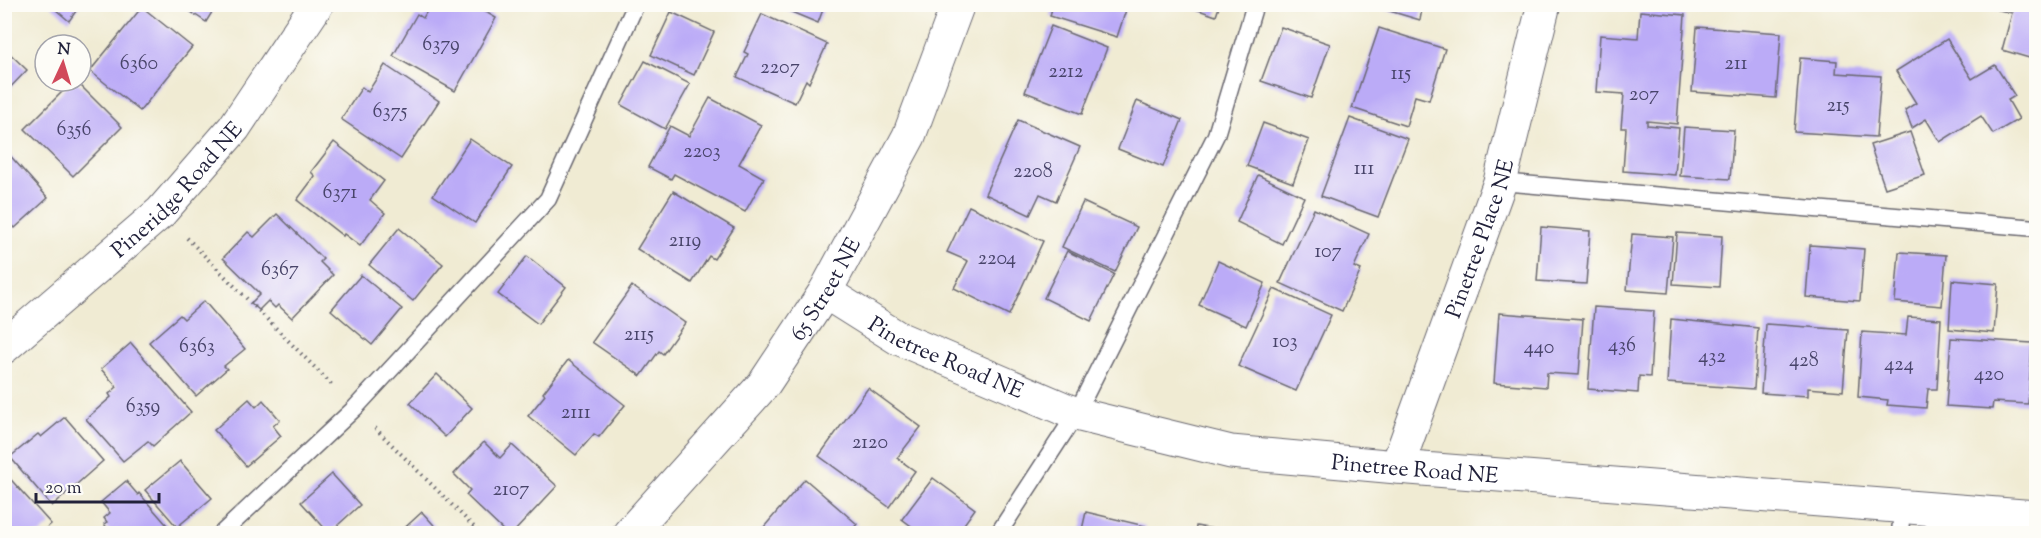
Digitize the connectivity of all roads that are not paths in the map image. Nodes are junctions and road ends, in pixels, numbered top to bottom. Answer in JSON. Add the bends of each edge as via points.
{"nodes":[{"id":1,"x":317,"y":4,"type":"edge"},
{"id":2,"x":636,"y":4,"type":"edge"},
{"id":3,"x":958,"y":4,"type":"edge"},
{"id":4,"x":1254,"y":4,"type":"edge"},
{"id":5,"x":1544,"y":4,"type":"edge"},
{"id":6,"x":1500,"y":182,"type":"junction"},
{"id":7,"x":2037,"y":228,"type":"edge"},
{"id":8,"x":825,"y":292,"type":"junction"},
{"id":9,"x":4,"y":347,"type":"edge"},
{"id":10,"x":1076,"y":414,"type":"junction"},
{"id":11,"x":1397,"y":467,"type":"junction"},
{"id":12,"x":2037,"y":517,"type":"edge"},
{"id":13,"x":1901,"y":520,"type":"edge"},
{"id":14,"x":221,"y":534,"type":"edge"},
{"id":15,"x":629,"y":534,"type":"edge"},
{"id":16,"x":998,"y":534,"type":"edge"}],
"edges":[{"from":1,"to":9,"type":"street","name":"Pineridge Road NE","via":[[234,128],[161,212]]},
{"from":2,"to":14,"type":"lane","via":[[548,199],[355,408]]},
{"from":3,"to":8,"type":"street","name":"65 Street NE","via":[[909,136]]},
{"from":4,"to":10,"type":"lane","via":[[1216,135]]},
{"from":5,"to":6,"type":"street","name":"Pinetree Place NE"},
{"from":6,"to":7,"type":"lane"},
{"from":6,"to":11,"type":"street","name":"Pinetree Place NE"},
{"from":8,"to":10,"type":"street","name":"Pinetree Road NE","via":[[898,338]]},
{"from":8,"to":15,"type":"street","name":"65 Street NE","via":[[764,384]]},
{"from":10,"to":11,"type":"street","name":"Pinetree Road NE","via":[[1231,452]]},
{"from":10,"to":16,"type":"lane"},
{"from":11,"to":13,"type":"street","name":"Pinetree Road NE"},
{"from":12,"to":13,"type":"street","name":"Pinetree Road NE"}]}
